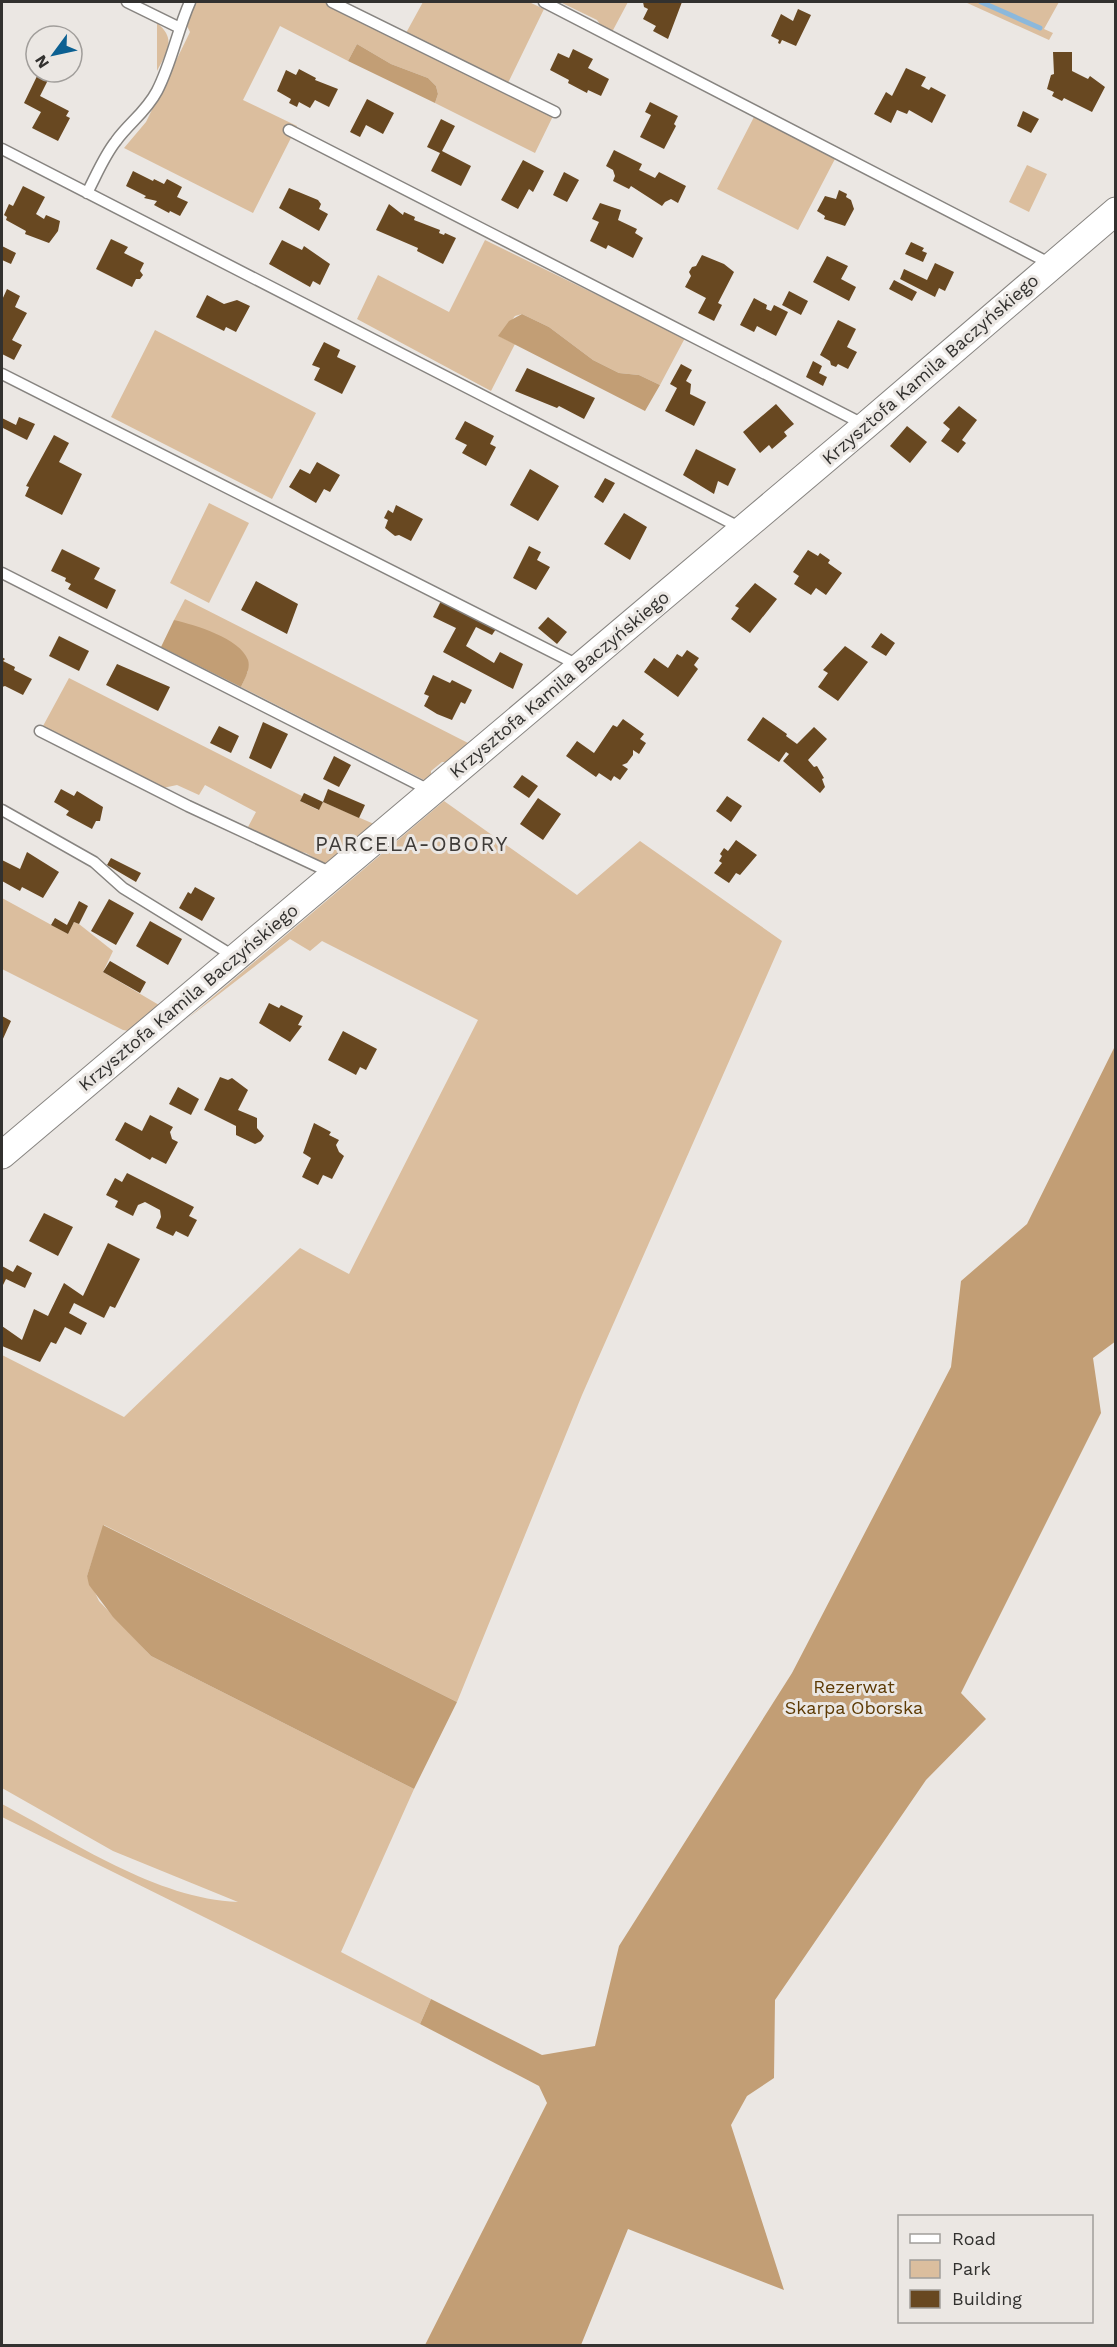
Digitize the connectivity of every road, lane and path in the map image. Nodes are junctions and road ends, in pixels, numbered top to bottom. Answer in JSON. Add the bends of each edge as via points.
{"nodes":[{"id":1,"x":127,"y":2,"type":"edge"},
{"id":2,"x":190,"y":2,"type":"edge"},
{"id":3,"x":332,"y":2,"type":"edge"},
{"id":4,"x":544,"y":2,"type":"edge"},
{"id":5,"x":178,"y":27,"type":"junction"},
{"id":6,"x":555,"y":112,"type":"dead end"},
{"id":7,"x":289,"y":130,"type":"dead end"},
{"id":8,"x":2,"y":149,"type":"edge"},
{"id":9,"x":87,"y":193,"type":"junction"},
{"id":10,"x":1116,"y":210,"type":"edge"},
{"id":11,"x":1052,"y":264,"type":"junction"},
{"id":12,"x":2,"y":374,"type":"edge"},
{"id":13,"x":865,"y":426,"type":"junction"},
{"id":14,"x":742,"y":529,"type":"junction"},
{"id":15,"x":2,"y":573,"type":"edge"},
{"id":16,"x":581,"y":666,"type":"junction"},
{"id":17,"x":40,"y":731,"type":"dead end"},
{"id":18,"x":431,"y":791,"type":"junction"},
{"id":19,"x":2,"y":810,"type":"edge"},
{"id":20,"x":334,"y":874,"type":"junction"},
{"id":21,"x":235,"y":957,"type":"junction"},
{"id":22,"x":2,"y":1155,"type":"edge"}],
"edges":[{"from":1,"to":5,"type":"lane"},
{"from":2,"to":5,"type":"lane"},
{"from":3,"to":6,"type":"lane"},
{"from":4,"to":11,"type":"lane"},
{"from":5,"to":9,"type":"lane","via":[[177,42],[157,92],[114,143]]},
{"from":7,"to":13,"type":"lane"},
{"from":8,"to":9,"type":"lane"},
{"from":9,"to":14,"type":"lane"},
{"from":10,"to":11,"type":"street","name":"Krzysztofa Kamila Baczyńskiego"},
{"from":11,"to":13,"type":"street","name":"Krzysztofa Kamila Baczyńskiego"},
{"from":12,"to":16,"type":"lane"},
{"from":13,"to":14,"type":"street","name":"Krzysztofa Kamila Baczyńskiego"},
{"from":14,"to":16,"type":"street","name":"Krzysztofa Kamila Baczyńskiego"},
{"from":15,"to":18,"type":"lane"},
{"from":16,"to":18,"type":"street","name":"Krzysztofa Kamila Baczyńskiego"},
{"from":17,"to":20,"type":"lane"},
{"from":18,"to":20,"type":"street","name":"Krzysztofa Kamila Baczyńskiego"},
{"from":19,"to":21,"type":"lane","via":[[94,862],[123,888]]},
{"from":20,"to":21,"type":"street","name":"Krzysztofa Kamila Baczyńskiego"},
{"from":21,"to":22,"type":"street","name":"Krzysztofa Kamila Baczyńskiego"}]}
